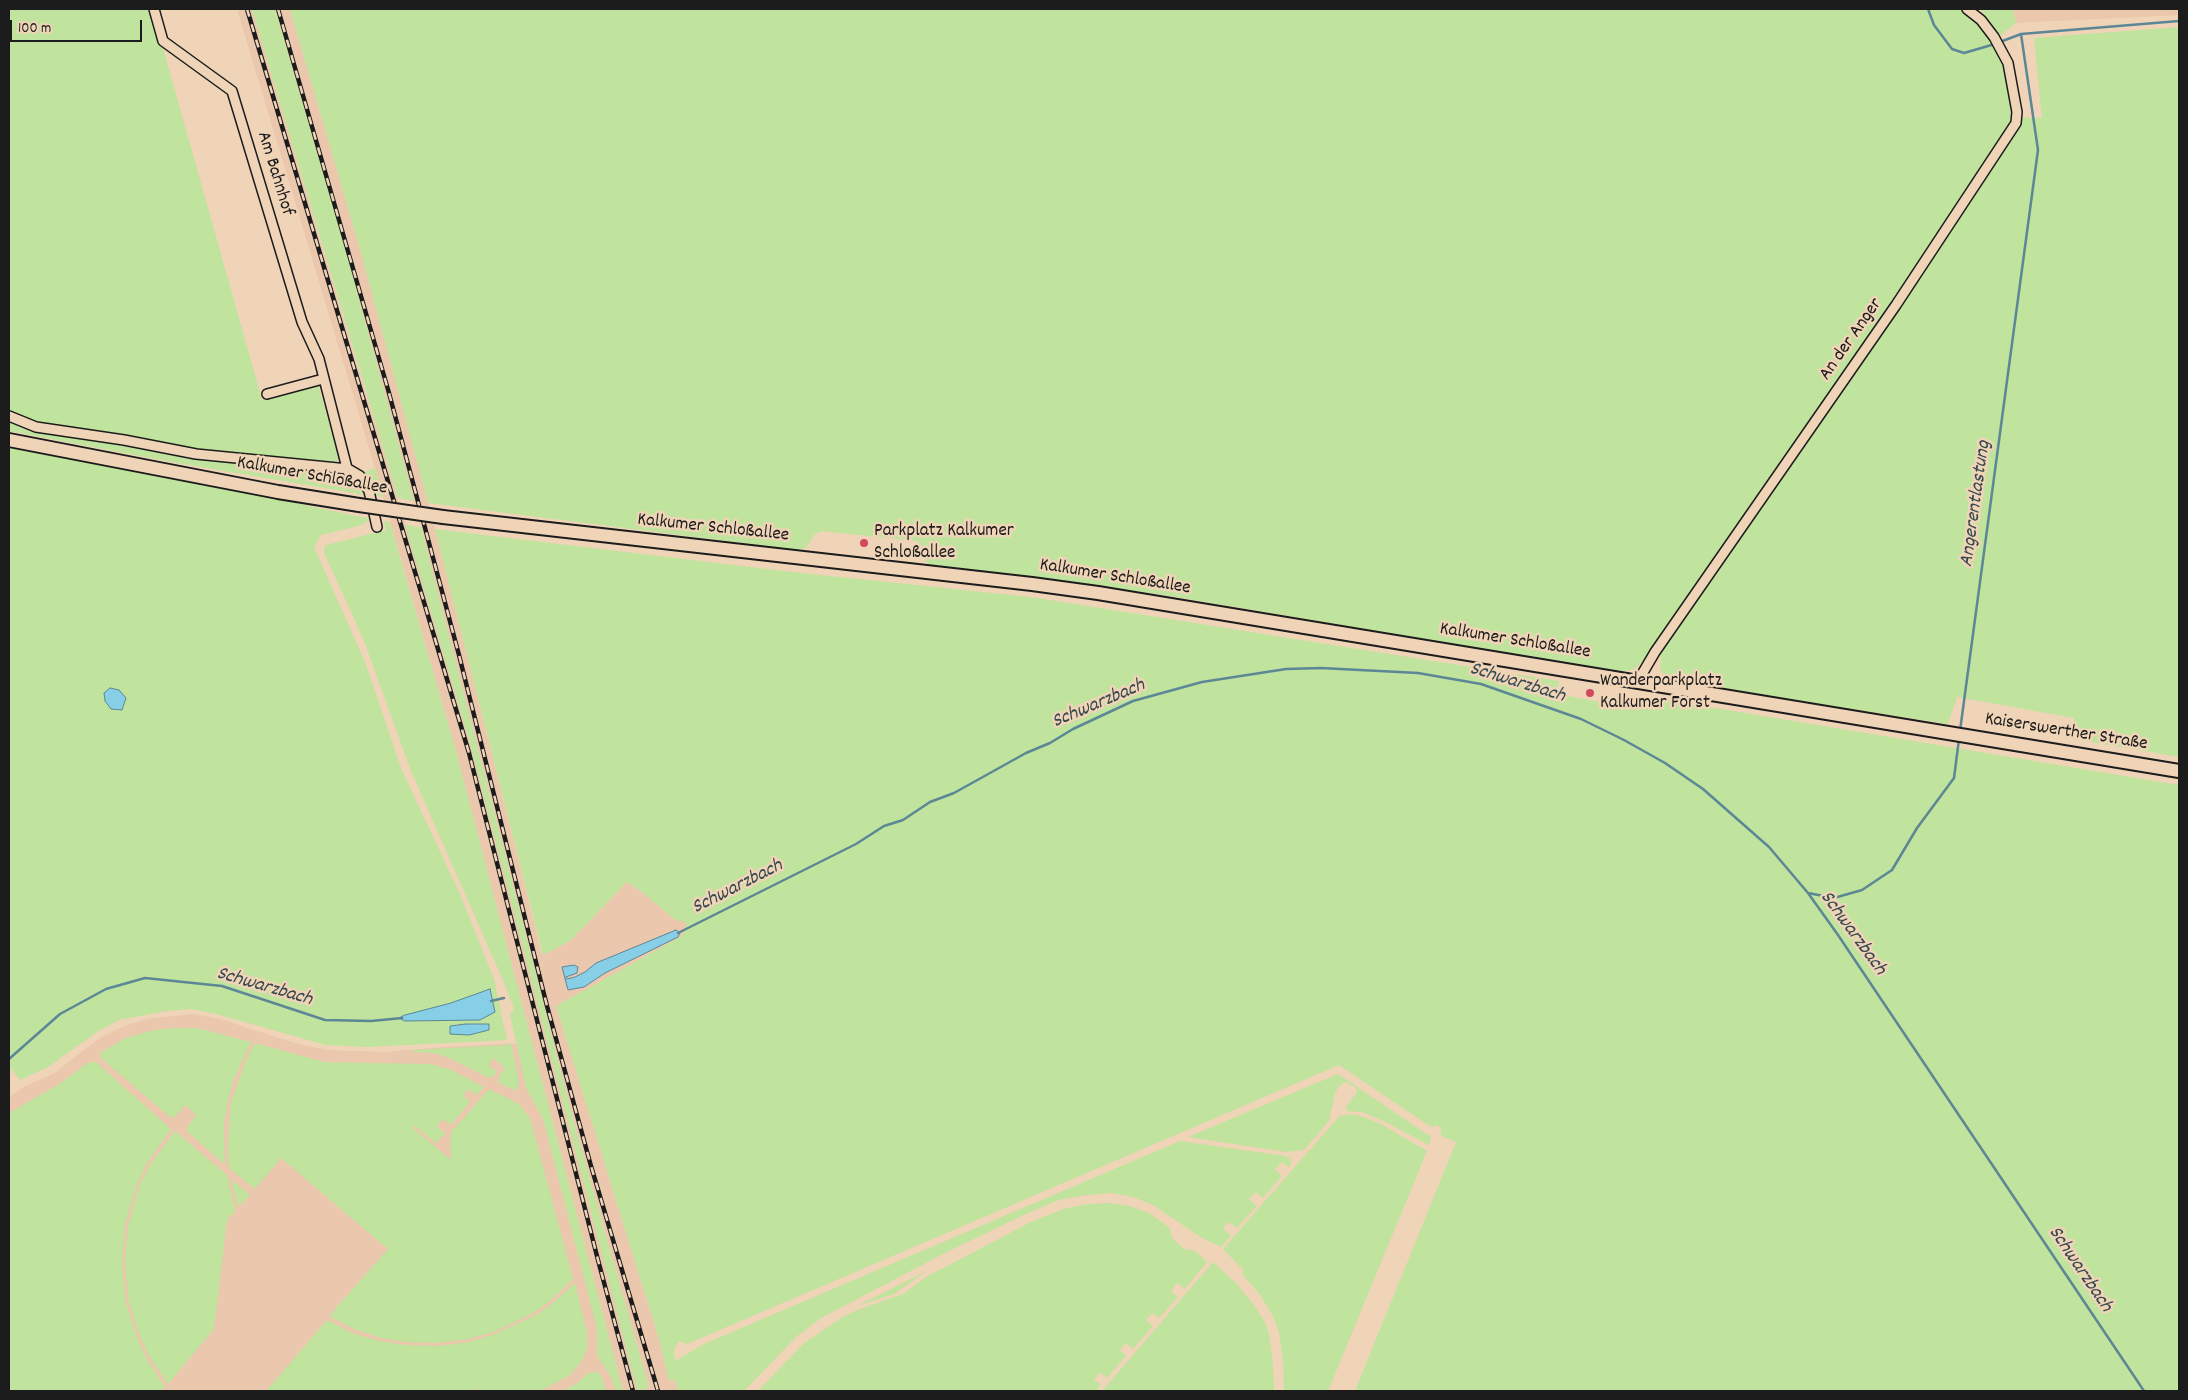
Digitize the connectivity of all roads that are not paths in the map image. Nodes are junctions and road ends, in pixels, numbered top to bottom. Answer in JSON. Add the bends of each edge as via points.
{"nodes":[{"id":1,"x":154,"y":9,"type":"edge"},
{"id":2,"x":1967,"y":9,"type":"edge"},
{"id":3,"x":323,"y":379,"type":"junction"},
{"id":4,"x":268,"y":394,"type":"dead end"},
{"id":5,"x":9,"y":416,"type":"edge"},
{"id":6,"x":9,"y":440,"type":"edge"},
{"id":7,"x":348,"y":470,"type":"junction"},
{"id":8,"x":377,"y":527,"type":"dead end"},
{"id":9,"x":1638,"y":681,"type":"junction"},
{"id":10,"x":1947,"y":733,"type":"joint"},
{"id":11,"x":2179,"y":770,"type":"edge"}],
"edges":[{"from":1,"to":3,"type":"street","name":"Am Bahnhof","via":[[163,41],[232,90],[302,322],[319,359]]},
{"from":2,"to":9,"type":"street","name":"An der Anger","via":[[1994,37],[2008,63],[2016,123],[1896,305]]},
{"from":3,"to":4,"type":"street"},
{"from":3,"to":7,"type":"street","name":"Am Bahnhof"},
{"from":5,"to":7,"type":"street","via":[[36,427],[196,454]]},
{"from":6,"to":9,"type":"main road","name":"Kalkumer Schloßallee","bridge":true,"via":[[359,505],[1042,585]]},
{"from":7,"to":8,"type":"street","via":[[360,476],[369,491]]},
{"from":9,"to":10,"type":"main road","name":"Kalkumer Schloßallee"},
{"from":10,"to":11,"type":"main road","name":"Kaiserswerther Straße"}]}
